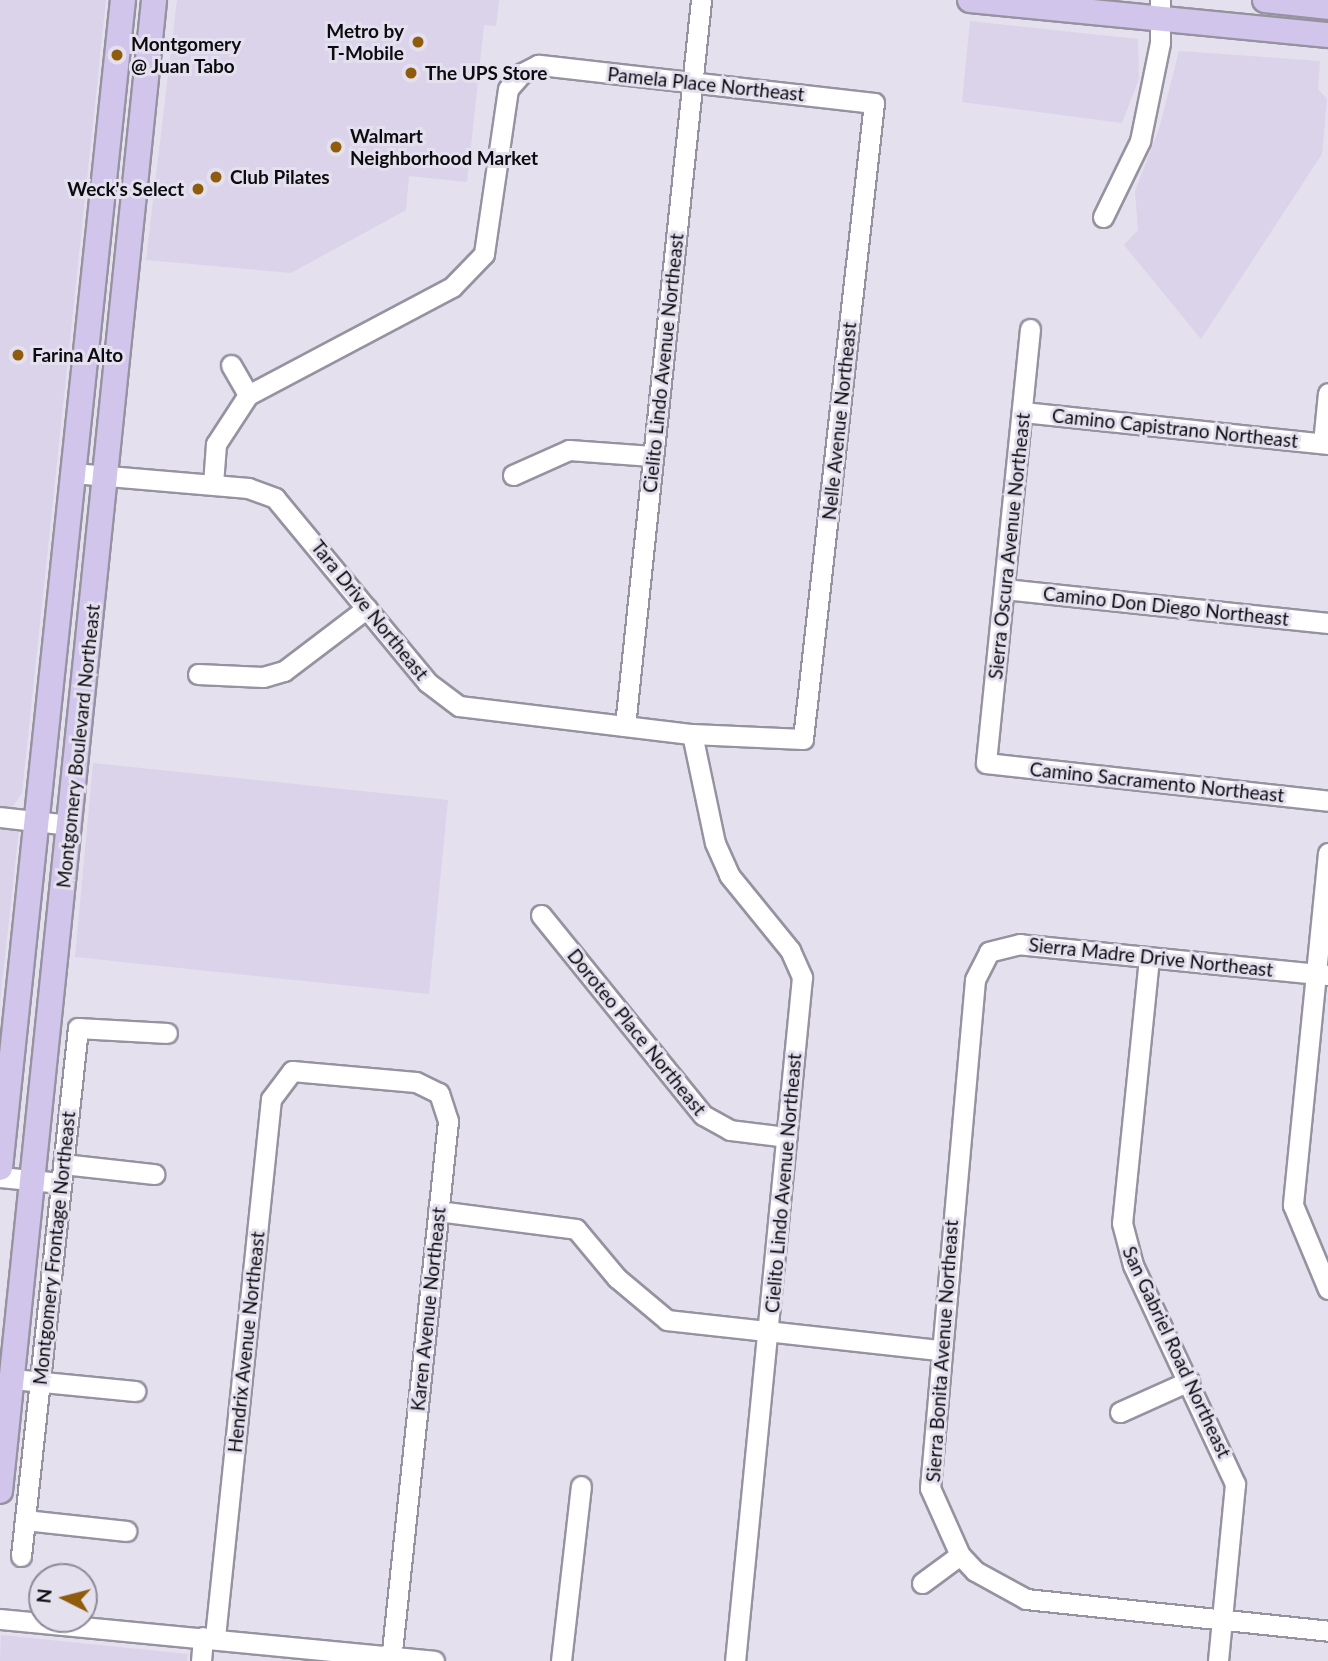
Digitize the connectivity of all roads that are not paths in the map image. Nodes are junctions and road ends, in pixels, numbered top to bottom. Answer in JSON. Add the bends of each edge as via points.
{"nodes":[{"id":1,"x":123,"y":0,"type":"edge"},
{"id":2,"x":154,"y":0,"type":"edge"},
{"id":3,"x":701,"y":0,"type":"edge"},
{"id":4,"x":970,"y":0,"type":"edge"},
{"id":5,"x":1265,"y":0,"type":"edge"},
{"id":6,"x":1328,"y":7,"type":"edge"},
{"id":7,"x":1160,"y":9,"type":"edge"},
{"id":8,"x":1328,"y":35,"type":"edge"},
{"id":9,"x":693,"y":83,"type":"junction"},
{"id":10,"x":874,"y":103,"type":"joint"},
{"id":11,"x":1103,"y":217,"type":"dead end"},
{"id":12,"x":1030,"y":329,"type":"dead end"},
{"id":13,"x":231,"y":365,"type":"dead end"},
{"id":14,"x":1328,"y":393,"type":"edge"},
{"id":15,"x":248,"y":395,"type":"junction"},
{"id":16,"x":1023,"y":412,"type":"junction"},
{"id":17,"x":1325,"y":443,"type":"edge"},
{"id":18,"x":652,"y":456,"type":"junction"},
{"id":19,"x":73,"y":473,"type":"junction"},
{"id":20,"x":107,"y":474,"type":"junction"},
{"id":21,"x":513,"y":475,"type":"dead end"},
{"id":22,"x":213,"y":484,"type":"junction"},
{"id":23,"x":1004,"y":589,"type":"junction"},
{"id":24,"x":367,"y":608,"type":"junction"},
{"id":25,"x":1328,"y":623,"type":"edge"},
{"id":26,"x":198,"y":674,"type":"dead end"},
{"id":27,"x":625,"y":726,"type":"junction"},
{"id":28,"x":692,"y":734,"type":"junction"},
{"id":29,"x":803,"y":739,"type":"joint"},
{"id":30,"x":986,"y":762,"type":"joint"},
{"id":31,"x":1328,"y":801,"type":"edge"},
{"id":32,"x":0,"y":817,"type":"edge"},
{"id":33,"x":36,"y":821,"type":"junction"},
{"id":34,"x":69,"y":825,"type":"junction"},
{"id":35,"x":1328,"y":853,"type":"edge"},
{"id":36,"x":541,"y":915,"type":"dead end"},
{"id":37,"x":989,"y":951,"type":"joint"},
{"id":38,"x":1149,"y":958,"type":"junction"},
{"id":39,"x":1322,"y":974,"type":"edge"},
{"id":40,"x":167,"y":1034,"type":"dead end"},
{"id":41,"x":309,"y":1069,"type":"joint"},
{"id":42,"x":787,"y":1137,"type":"junction"},
{"id":43,"x":0,"y":1168,"type":"edge"},
{"id":44,"x":62,"y":1173,"type":"junction"},
{"id":45,"x":154,"y":1174,"type":"dead end"},
{"id":46,"x":0,"y":1177,"type":"edge"},
{"id":47,"x":33,"y":1180,"type":"junction"},
{"id":48,"x":438,"y":1211,"type":"junction"},
{"id":49,"x":1328,"y":1289,"type":"edge"},
{"id":50,"x":769,"y":1334,"type":"junction"},
{"id":51,"x":940,"y":1350,"type":"junction"},
{"id":52,"x":12,"y":1379,"type":"junction"},
{"id":53,"x":40,"y":1381,"type":"junction"},
{"id":54,"x":1189,"y":1381,"type":"junction"},
{"id":55,"x":135,"y":1391,"type":"dead end"},
{"id":56,"x":1121,"y":1412,"type":"dead end"},
{"id":57,"x":581,"y":1486,"type":"dead end"},
{"id":58,"x":0,"y":1491,"type":"edge"},
{"id":59,"x":25,"y":1520,"type":"junction"},
{"id":60,"x":126,"y":1531,"type":"dead end"},
{"id":61,"x":960,"y":1555,"type":"junction"},
{"id":62,"x":21,"y":1556,"type":"dead end"},
{"id":63,"x":922,"y":1583,"type":"dead end"},
{"id":64,"x":0,"y":1619,"type":"edge"},
{"id":65,"x":1222,"y":1620,"type":"junction"},
{"id":66,"x":1328,"y":1631,"type":"edge"},
{"id":67,"x":209,"y":1637,"type":"junction"},
{"id":68,"x":391,"y":1659,"type":"edge"},
{"id":69,"x":201,"y":1661,"type":"edge"},
{"id":70,"x":434,"y":1661,"type":"edge"},
{"id":71,"x":561,"y":1661,"type":"edge"},
{"id":72,"x":735,"y":1661,"type":"edge"},
{"id":73,"x":1218,"y":1661,"type":"edge"}],
"edges":[{"from":1,"to":19,"type":"main road","name":"Montgomery Boulevard Northeast"},
{"from":2,"to":20,"type":"main road","name":"Montgomery Boulevard Northeast"},
{"from":3,"to":9,"type":"street","name":"Cielito Lindo Avenue Northeast"},
{"from":4,"to":7,"type":"main road"},
{"from":5,"to":6,"type":"main road"},
{"from":7,"to":8,"type":"main road"},
{"from":7,"to":11,"type":"street","via":[[1140,141]]},
{"from":9,"to":10,"type":"street","name":"Pamela Place Northeast"},
{"from":9,"to":15,"type":"street","name":"Pamela Place Northeast","via":[[538,65],[508,89],[492,232],[471,270],[452,287]]},
{"from":9,"to":18,"type":"street","name":"Cielito Lindo Avenue Northeast"},
{"from":10,"to":29,"type":"street","name":"Nelle Avenue Northeast"},
{"from":12,"to":16,"type":"street","name":"Sierra Oscura Avenue Northeast"},
{"from":13,"to":15,"type":"street"},
{"from":14,"to":17,"type":"street"},
{"from":15,"to":22,"type":"street","via":[[216,444]]},
{"from":16,"to":17,"type":"street","name":"Camino Capistrano Northeast"},
{"from":16,"to":23,"type":"street","name":"Sierra Oscura Avenue Northeast"},
{"from":18,"to":21,"type":"street","via":[[569,450]]},
{"from":18,"to":27,"type":"street","name":"Cielito Lindo Avenue Northeast"},
{"from":19,"to":20,"type":"street","name":"Tara Drive Northeast"},
{"from":19,"to":33,"type":"main road","name":"Montgomery Boulevard Northeast"},
{"from":20,"to":22,"type":"street","name":"Tara Drive Northeast"},
{"from":20,"to":34,"type":"main road","name":"Montgomery Boulevard Northeast"},
{"from":22,"to":24,"type":"street","name":"Tara Drive Northeast","via":[[275,498]]},
{"from":23,"to":25,"type":"street","name":"Camino Don Diego Northeast"},
{"from":23,"to":30,"type":"street","name":"Sierra Oscura Avenue Northeast"},
{"from":24,"to":26,"type":"street","via":[[284,671],[263,677]]},
{"from":24,"to":27,"type":"street","name":"Tara Drive Northeast","via":[[427,682],[459,706]]},
{"from":27,"to":28,"type":"street","name":"Tara Drive Northeast"},
{"from":28,"to":29,"type":"street","name":"Tara Drive Northeast"},
{"from":28,"to":42,"type":"street","name":"Cielito Lindo Avenue Northeast","via":[[715,843],[729,875],[798,962],[802,992]]},
{"from":30,"to":31,"type":"street","name":"Camino Sacramento Northeast"},
{"from":32,"to":33,"type":"street"},
{"from":33,"to":34,"type":"street"},
{"from":33,"to":43,"type":"main road","name":"Montgomery Boulevard Northeast"},
{"from":34,"to":47,"type":"main road","name":"Montgomery Boulevard Northeast"},
{"from":35,"to":39,"type":"street"},
{"from":36,"to":42,"type":"street","name":"Doroteo Place Northeast","via":[[703,1115],[730,1130]]},
{"from":37,"to":38,"type":"street","name":"Sierra Madre Drive Northeast","via":[[1020,944]]},
{"from":37,"to":51,"type":"street","name":"Sierra Bonita Avenue Northeast","via":[[975,980]]},
{"from":38,"to":39,"type":"street","name":"Sierra Madre Drive Northeast"},
{"from":38,"to":54,"type":"street","name":"San Gabriel Road Northeast","via":[[1122,1223],[1133,1265]]},
{"from":39,"to":49,"type":"street","via":[[1293,1205]]},
{"from":40,"to":44,"type":"street","name":"Montgomery Frontage Northeast","via":[[78,1028]]},
{"from":41,"to":48,"type":"street","name":"Karen Avenue Northeast","via":[[416,1082],[439,1093],[448,1121]]},
{"from":41,"to":67,"type":"street","name":"Hendrix Avenue Northeast","via":[[292,1071],[271,1100]]},
{"from":42,"to":50,"type":"street","name":"Cielito Lindo Avenue Northeast"},
{"from":44,"to":45,"type":"street"},
{"from":44,"to":47,"type":"street"},
{"from":44,"to":53,"type":"street","name":"Montgomery Frontage Northeast"},
{"from":46,"to":47,"type":"street"},
{"from":47,"to":52,"type":"main road","name":"Montgomery Boulevard Northeast"},
{"from":48,"to":50,"type":"street","via":[[576,1229],[617,1278],[667,1320]]},
{"from":48,"to":68,"type":"street","name":"Karen Avenue Northeast"},
{"from":50,"to":51,"type":"street"},
{"from":50,"to":72,"type":"street","name":"Cielito Lindo Avenue Northeast"},
{"from":51,"to":61,"type":"street","name":"Sierra Bonita Avenue Northeast","via":[[930,1488]]},
{"from":52,"to":53,"type":"street"},
{"from":52,"to":58,"type":"main road","name":"Montgomery Boulevard Northeast"},
{"from":53,"to":55,"type":"street"},
{"from":53,"to":59,"type":"street","name":"Montgomery Frontage Northeast"},
{"from":54,"to":56,"type":"street"},
{"from":54,"to":65,"type":"street","name":"San Gabriel Road Northeast","via":[[1235,1484]]},
{"from":57,"to":71,"type":"street"},
{"from":59,"to":60,"type":"street"},
{"from":59,"to":62,"type":"street","name":"Montgomery Frontage Northeast"},
{"from":61,"to":63,"type":"street"},
{"from":61,"to":65,"type":"street","name":"Sierra Bonita Avenue Northeast","via":[[975,1571],[1026,1598]]},
{"from":64,"to":67,"type":"street"},
{"from":65,"to":66,"type":"street","name":"Sierra Bonita Avenue Northeast"},
{"from":65,"to":73,"type":"street","name":"San Gabriel Road Northeast"},
{"from":67,"to":68,"type":"street"},
{"from":67,"to":69,"type":"street","name":"Hendrix Avenue Northeast"},
{"from":68,"to":70,"type":"street"}]}
